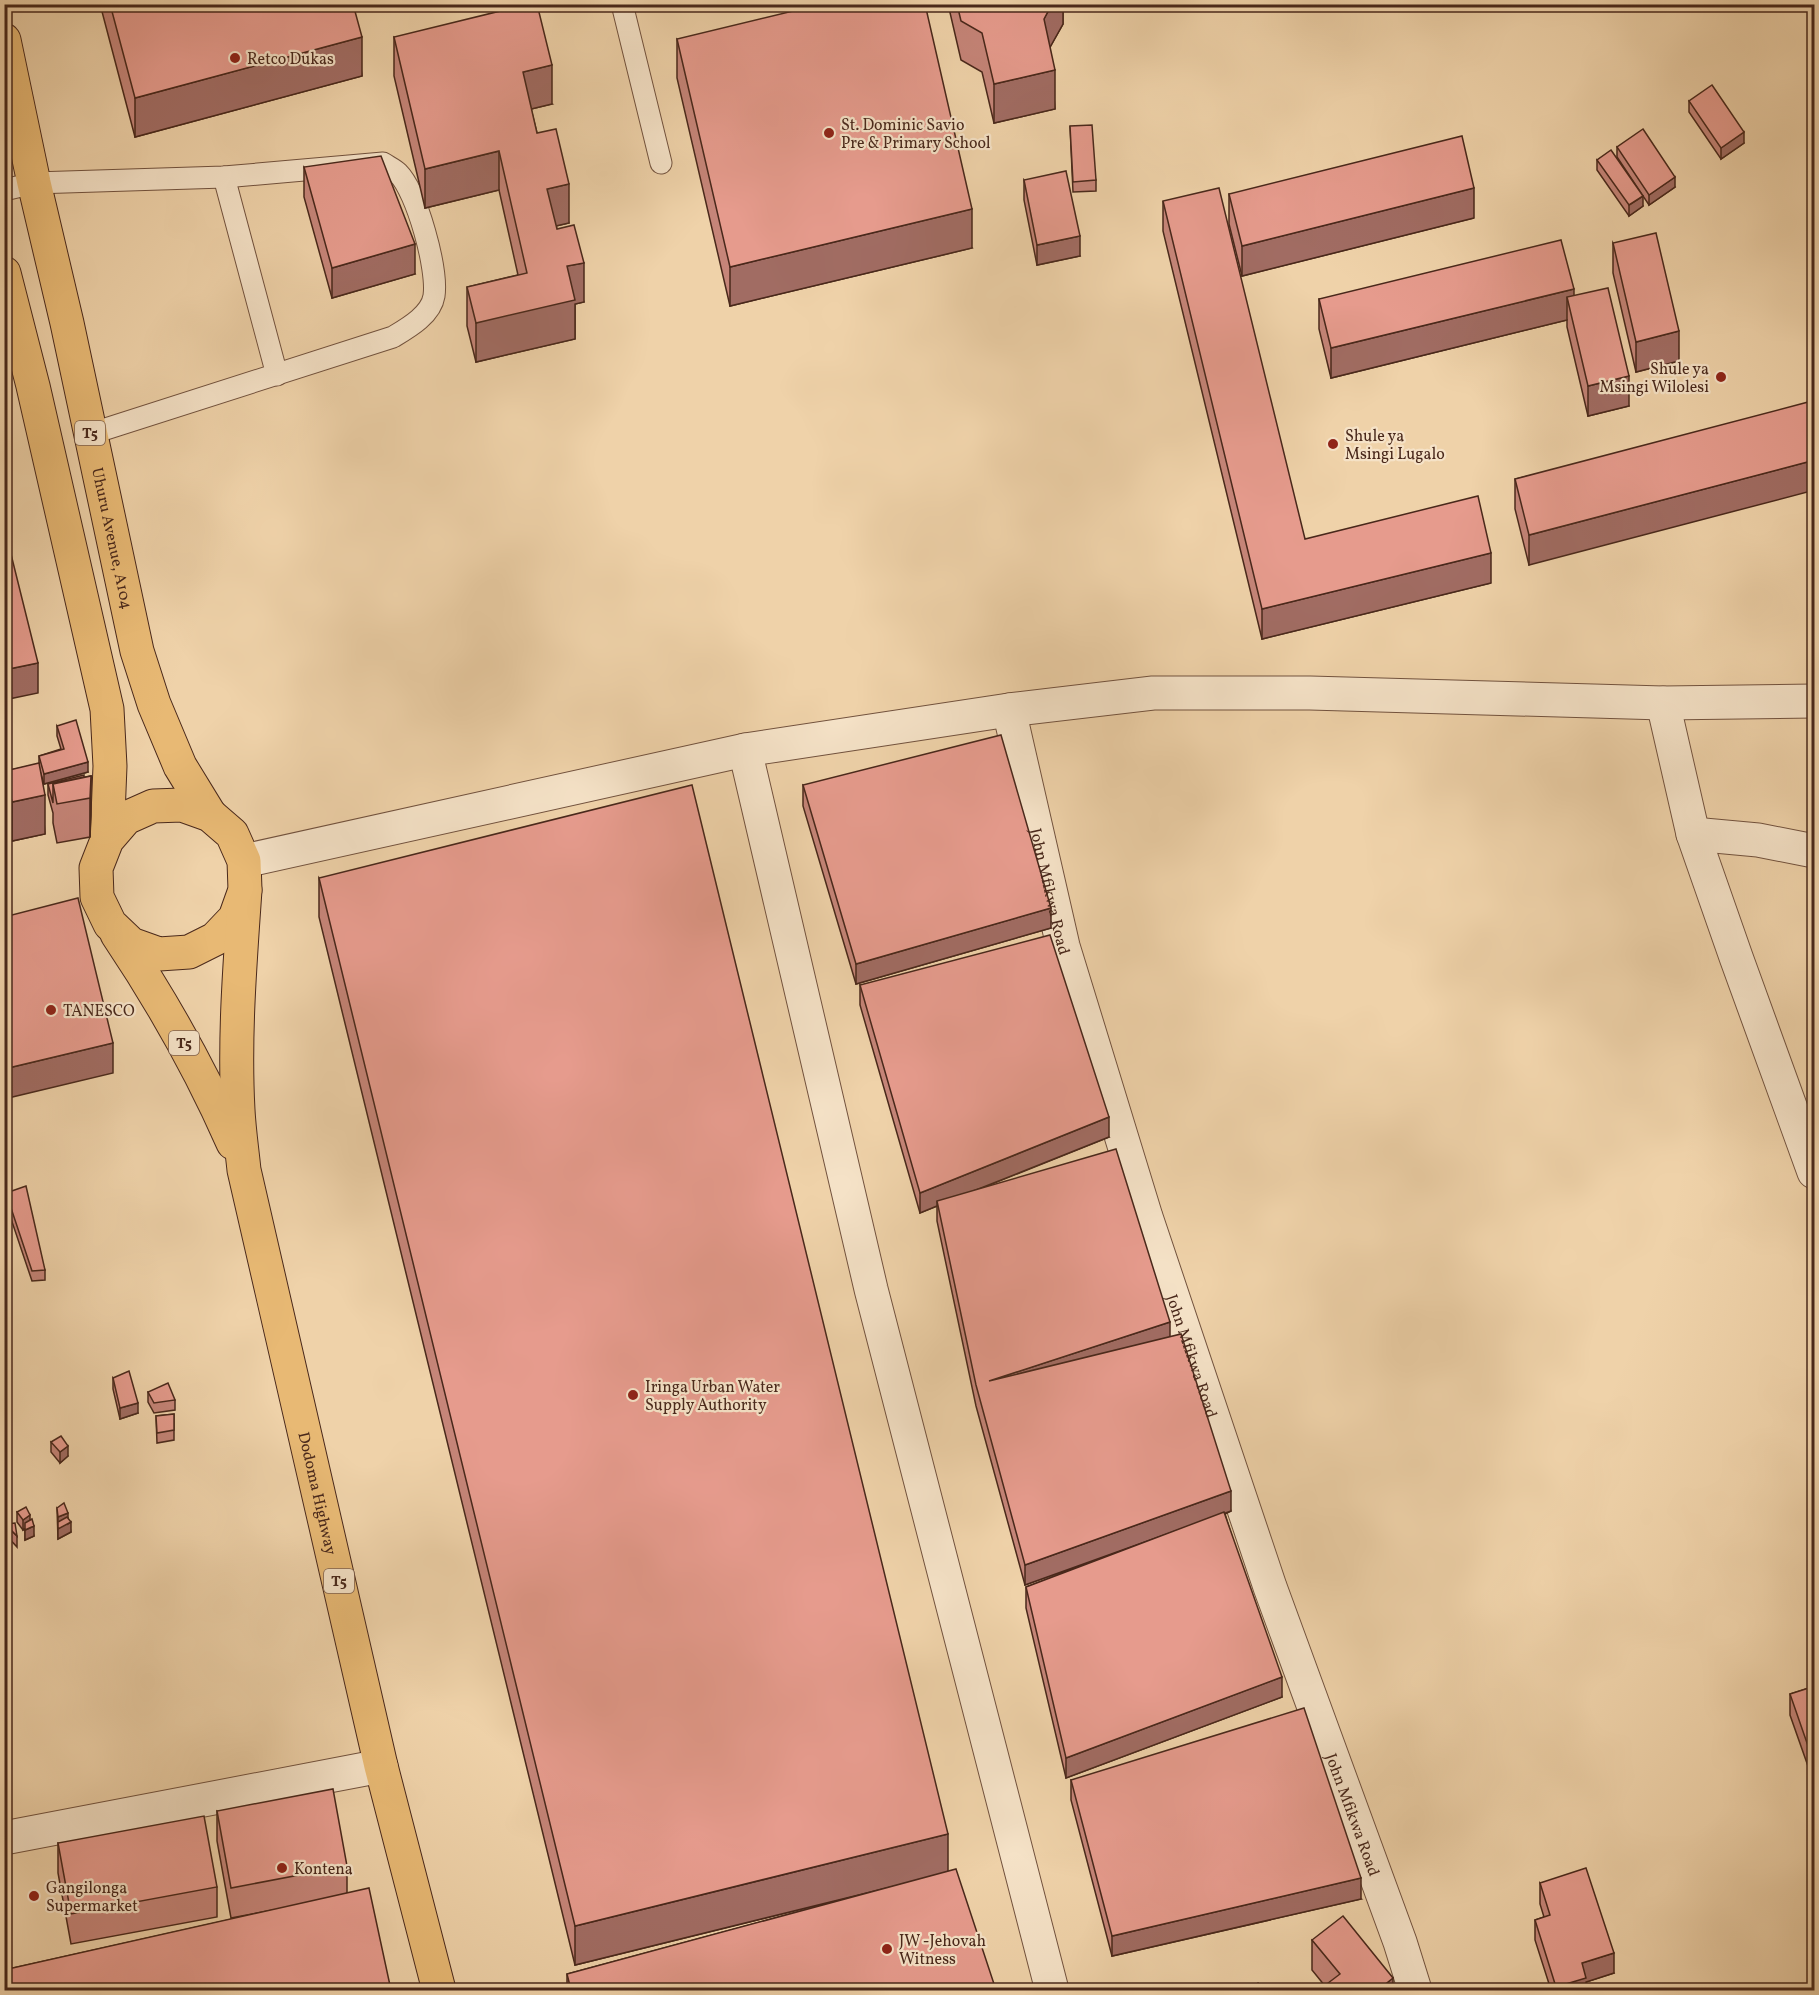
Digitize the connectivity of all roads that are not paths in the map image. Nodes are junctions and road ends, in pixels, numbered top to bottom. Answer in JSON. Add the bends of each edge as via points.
{"nodes":[{"id":1,"x":622,"y":4,"type":"edge"},
{"id":2,"x":4,"y":40,"type":"edge"},
{"id":3,"x":660,"y":163,"type":"dead end"},
{"id":4,"x":224,"y":177,"type":"junction"},
{"id":5,"x":19,"y":187,"type":"edge"},
{"id":6,"x":4,"y":273,"type":"edge"},
{"id":7,"x":277,"y":375,"type":"junction"},
{"id":8,"x":90,"y":434,"type":"junction"},
{"id":9,"x":1815,"y":701,"type":"edge"},
{"id":10,"x":1663,"y":703,"type":"junction"},
{"id":11,"x":1009,"y":710,"type":"junction"},
{"id":12,"x":745,"y":750,"type":"junction"},
{"id":13,"x":210,"y":815,"type":"junction"},
{"id":14,"x":1694,"y":834,"type":"junction"},
{"id":15,"x":106,"y":840,"type":"junction"},
{"id":16,"x":1815,"y":851,"type":"edge"},
{"id":17,"x":245,"y":875,"type":"junction"},
{"id":18,"x":66,"y":908,"type":"edge"},
{"id":19,"x":104,"y":911,"type":"junction"},
{"id":20,"x":244,"y":1170,"type":"junction"},
{"id":21,"x":1815,"y":1172,"type":"edge"},
{"id":22,"x":381,"y":1766,"type":"junction"},
{"id":23,"x":4,"y":1838,"type":"edge"},
{"id":24,"x":439,"y":1990,"type":"edge"},
{"id":25,"x":1052,"y":1990,"type":"edge"},
{"id":26,"x":1415,"y":1990,"type":"edge"}],
"edges":[{"from":1,"to":3,"type":"lane"},
{"from":2,"to":5,"type":"highway","name":"Uhuru Avenue, A104","number":"T5"},
{"from":4,"to":5,"type":"lane"},
{"from":4,"to":7,"type":"lane"},
{"from":4,"to":7,"type":"lane","via":[[383,163],[399,174],[416,204],[432,262],[434,297],[419,321],[393,337]]},
{"from":5,"to":8,"type":"highway","name":"Uhuru Avenue, A104","number":"T5","via":[[67,323]]},
{"from":6,"to":15,"type":"highway","via":[[107,709],[110,766]]},
{"from":7,"to":8,"type":"lane"},
{"from":8,"to":13,"type":"highway","name":"Uhuru Avenue, A104","number":"T5","via":[[137,651],[180,766]]},
{"from":9,"to":10,"type":"street"},
{"from":10,"to":11,"type":"street","via":[[1310,693],[1153,693]]},
{"from":10,"to":14,"type":"street"},
{"from":11,"to":12,"type":"street"},
{"from":11,"to":26,"type":"street","name":"John Mfikwa Road","via":[[1063,946],[1146,1217],[1270,1587]]},
{"from":12,"to":17,"type":"street"},
{"from":12,"to":25,"type":"street","via":[[871,1289]]},
{"from":13,"to":15,"type":"highway","via":[[182,805],[153,806],[126,818]]},
{"from":13,"to":17,"type":"highway","via":[[232,834]]},
{"from":14,"to":16,"type":"street"},
{"from":14,"to":21,"type":"street"},
{"from":15,"to":19,"type":"highway","via":[[96,868]]},
{"from":17,"to":19,"type":"highway","via":[[236,918],[216,939],[189,952],[159,954],[131,944]]},
{"from":17,"to":20,"type":"highway","number":"T5","via":[[237,1035]]},
{"from":18,"to":19,"type":"street"},
{"from":19,"to":20,"type":"highway","number":"T5","via":[[189,1052]]},
{"from":20,"to":22,"type":"highway","name":"Dodoma Highway","number":"T5"},
{"from":22,"to":23,"type":"street"},
{"from":22,"to":24,"type":"highway","name":"Dodoma Highway","number":"T5"}]}
